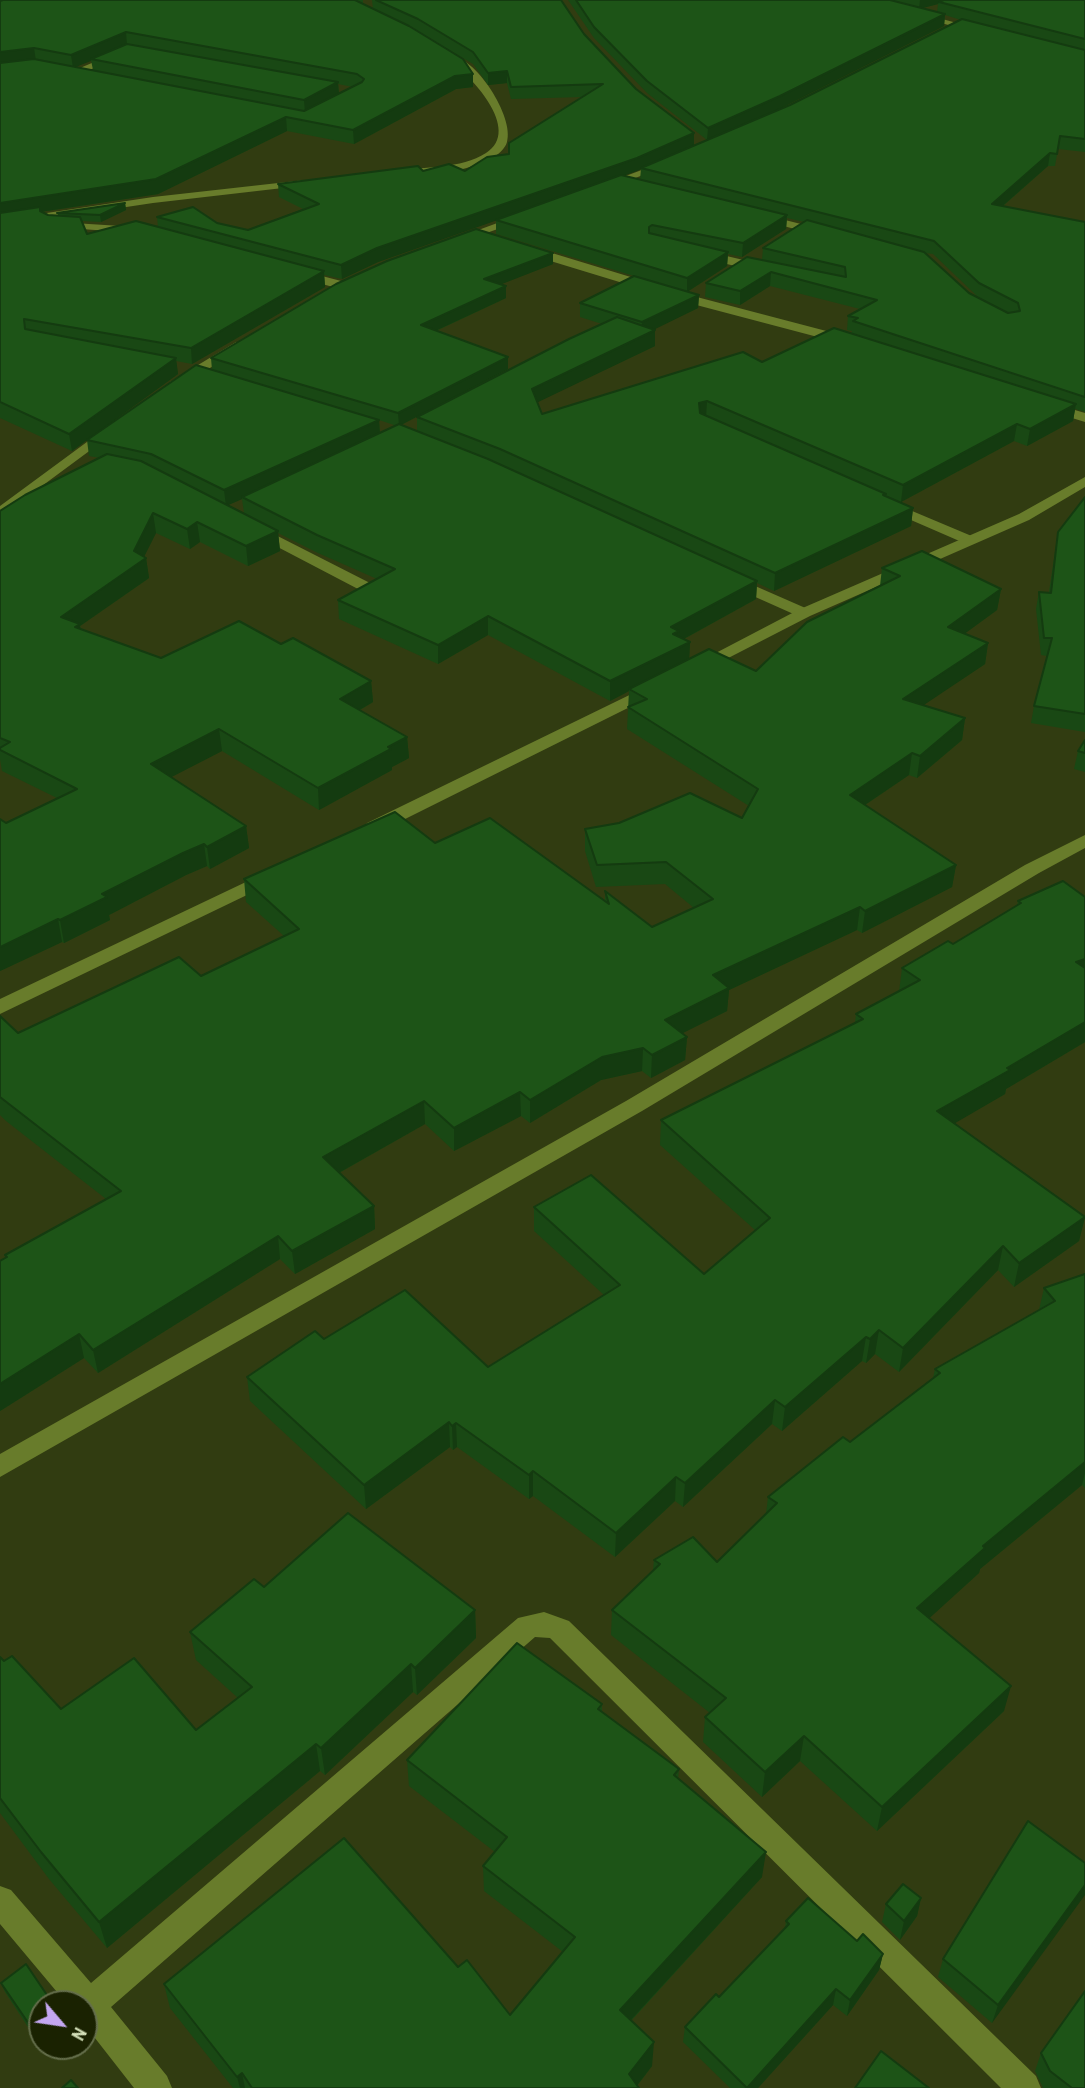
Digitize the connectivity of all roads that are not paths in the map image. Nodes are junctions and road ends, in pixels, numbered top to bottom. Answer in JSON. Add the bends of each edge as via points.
{"nodes":[{"id":1,"x":862,"y":0,"type":"edge"},
{"id":2,"x":932,"y":10,"type":"edge"},
{"id":3,"x":919,"y":15,"type":"junction"},
{"id":4,"x":959,"y":25,"type":"junction"},
{"id":5,"x":985,"y":32,"type":"edge"},
{"id":6,"x":937,"y":36,"type":"edge"},
{"id":7,"x":436,"y":48,"type":"edge"},
{"id":8,"x":127,"y":51,"type":"edge"},
{"id":9,"x":0,"y":71,"type":"edge"},
{"id":10,"x":74,"y":74,"type":"junction"},
{"id":11,"x":88,"y":77,"type":"edge"},
{"id":12,"x":680,"y":158,"type":"edge"},
{"id":13,"x":386,"y":174,"type":"edge"},
{"id":14,"x":317,"y":181,"type":"edge"},
{"id":15,"x":616,"y":182,"type":"junction"},
{"id":16,"x":643,"y":188,"type":"edge"},
{"id":17,"x":591,"y":191,"type":"edge"},
{"id":18,"x":540,"y":210,"type":"edge"},
{"id":19,"x":750,"y":214,"type":"edge"},
{"id":20,"x":3,"y":222,"type":"edge"},
{"id":21,"x":803,"y":227,"type":"junction"},
{"id":22,"x":150,"y":233,"type":"edge"},
{"id":23,"x":476,"y":233,"type":"junction"},
{"id":24,"x":841,"y":237,"type":"edge"},
{"id":25,"x":783,"y":239,"type":"edge"},
{"id":26,"x":441,"y":246,"type":"edge"},
{"id":27,"x":764,"y":251,"type":"edge"},
{"id":28,"x":693,"y":252,"type":"edge"},
{"id":29,"x":738,"y":267,"type":"junction"},
{"id":30,"x":290,"y":271,"type":"edge"},
{"id":31,"x":784,"y":273,"type":"edge"},
{"id":32,"x":329,"y":292,"type":"edge"},
{"id":33,"x":248,"y":339,"type":"edge"},
{"id":34,"x":863,"y":345,"type":"edge"},
{"id":35,"x":185,"y":370,"type":"junction"},
{"id":36,"x":218,"y":379,"type":"edge"},
{"id":37,"x":171,"y":386,"type":"edge"},
{"id":38,"x":1033,"y":402,"type":"edge"},
{"id":39,"x":1085,"y":418,"type":"edge"},
{"id":40,"x":120,"y":422,"type":"edge"},
{"id":41,"x":72,"y":458,"type":"junction"},
{"id":42,"x":94,"y":463,"type":"edge"},
{"id":43,"x":1085,"y":481,"type":"edge"},
{"id":44,"x":869,"y":496,"type":"edge"},
{"id":45,"x":0,"y":513,"type":"edge"},
{"id":46,"x":237,"y":521,"type":"edge"},
{"id":47,"x":969,"y":540,"type":"junction"},
{"id":48,"x":717,"y":574,"type":"edge"},
{"id":49,"x":364,"y":586,"type":"edge"},
{"id":50,"x":804,"y":614,"type":"junction"},
{"id":51,"x":358,"y":834,"type":"edge"},
{"id":52,"x":1085,"y":841,"type":"edge"},
{"id":53,"x":284,"y":870,"type":"edge"},
{"id":54,"x":0,"y":1007,"type":"edge"},
{"id":55,"x":0,"y":1467,"type":"edge"},
{"id":56,"x":0,"y":1901,"type":"edge"},
{"id":57,"x":76,"y":1990,"type":"edge"},
{"id":58,"x":98,"y":1997,"type":"edge"},
{"id":59,"x":98,"y":2016,"type":"edge"},
{"id":60,"x":155,"y":2088,"type":"edge"},
{"id":61,"x":1024,"y":2088,"type":"edge"}],
"edges":[{"from":1,"to":3,"type":"street"},
{"from":2,"to":3,"type":"street"},
{"from":3,"to":4,"type":"street"},
{"from":4,"to":5,"type":"street"},
{"from":4,"to":6,"type":"street"},
{"from":7,"to":13,"type":"street","via":[[469,68],[503,119],[504,144],[482,160]]},
{"from":8,"to":10,"type":"street"},
{"from":9,"to":10,"type":"street","via":[[36,67]]},
{"from":10,"to":11,"type":"street"},
{"from":12,"to":15,"type":"street"},
{"from":14,"to":20,"type":"street"},
{"from":15,"to":16,"type":"street"},
{"from":15,"to":17,"type":"street"},
{"from":18,"to":23,"type":"street"},
{"from":19,"to":21,"type":"street"},
{"from":20,"to":22,"type":"street"},
{"from":21,"to":24,"type":"street"},
{"from":21,"to":25,"type":"street"},
{"from":23,"to":26,"type":"street"},
{"from":23,"to":34,"type":"street"},
{"from":27,"to":29,"type":"street"},
{"from":28,"to":29,"type":"street"},
{"from":29,"to":31,"type":"street"},
{"from":30,"to":32,"type":"street","via":[[346,283]]},
{"from":33,"to":35,"type":"street"},
{"from":35,"to":36,"type":"street"},
{"from":35,"to":37,"type":"street"},
{"from":38,"to":39,"type":"street"},
{"from":40,"to":41,"type":"street"},
{"from":41,"to":42,"type":"street"},
{"from":41,"to":45,"type":"street"},
{"from":43,"to":47,"type":"street","via":[[1024,517]]},
{"from":44,"to":47,"type":"street"},
{"from":46,"to":49,"type":"street"},
{"from":47,"to":50,"type":"street"},
{"from":48,"to":50,"type":"street"},
{"from":50,"to":51,"type":"street"},
{"from":52,"to":55,"type":"street","via":[[634,1106]]},
{"from":53,"to":54,"type":"street"},
{"from":56,"to":57,"type":"street"},
{"from":58,"to":61,"type":"street","via":[[528,1626],[544,1624],[559,1629]]},
{"from":59,"to":60,"type":"street"}]}
